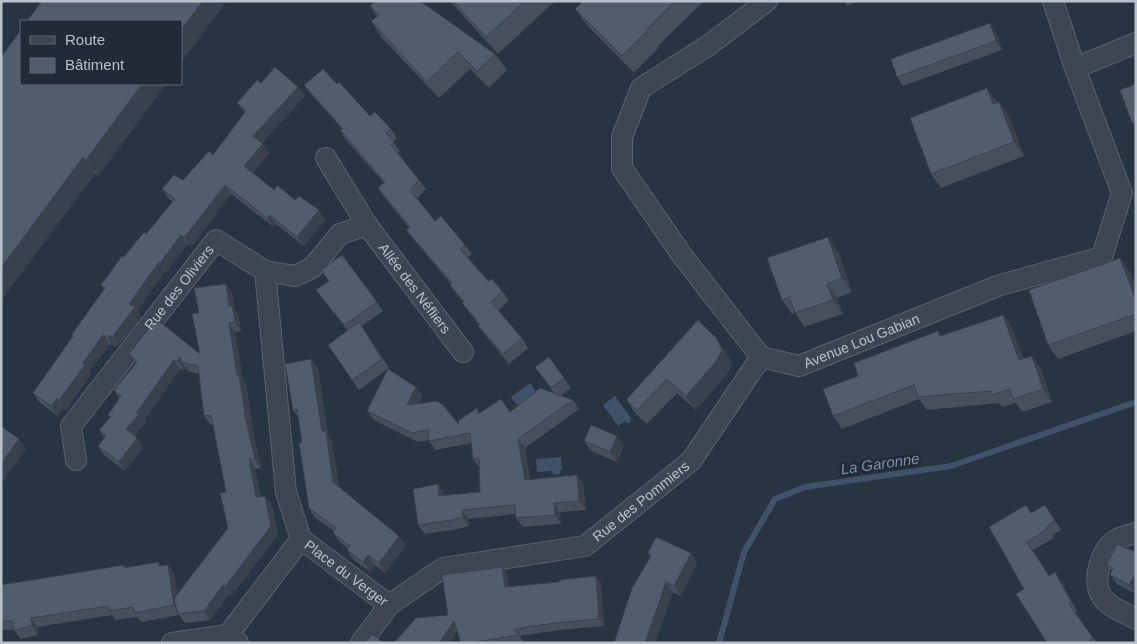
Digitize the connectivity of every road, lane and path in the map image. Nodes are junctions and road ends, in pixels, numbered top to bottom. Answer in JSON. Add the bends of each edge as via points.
{"nodes":[{"id":1,"x":767,"y":1,"type":"edge"},
{"id":2,"x":1053,"y":1,"type":"edge"},
{"id":3,"x":1136,"y":43,"type":"edge"},
{"id":4,"x":1075,"y":68,"type":"junction"},
{"id":5,"x":326,"y":158,"type":"dead end"},
{"id":6,"x":367,"y":225,"type":"junction"},
{"id":7,"x":265,"y":271,"type":"junction"},
{"id":8,"x":463,"y":352,"type":"dead end"},
{"id":9,"x":761,"y":357,"type":"junction"},
{"id":10,"x":76,"y":460,"type":"dead end"},
{"id":11,"x":1136,"y":533,"type":"edge"},
{"id":12,"x":301,"y":539,"type":"junction"},
{"id":13,"x":389,"y":605,"type":"junction"},
{"id":14,"x":1136,"y":619,"type":"edge"},
{"id":15,"x":233,"y":639,"type":"edge"},
{"id":16,"x":172,"y":643,"type":"edge"},
{"id":17,"x":361,"y":643,"type":"edge"}],
"edges":[{"from":1,"to":9,"type":"street","via":[[709,45],[641,88],[622,137],[622,168],[681,254]]},
{"from":2,"to":4,"type":"street","name":"Avenue Lou Gabian"},
{"from":3,"to":4,"type":"street"},
{"from":4,"to":9,"type":"street","name":"Avenue Lou Gabian","via":[[1122,193],[1102,257],[1000,285],[799,366]]},
{"from":5,"to":6,"type":"street","name":"Allée des Néfliers"},
{"from":6,"to":7,"type":"street","via":[[340,234],[312,268],[295,276]]},
{"from":6,"to":8,"type":"street","name":"Allée des Néfliers"},
{"from":7,"to":10,"type":"street","name":"Rue des Oliviers","via":[[216,240],[71,426]]},
{"from":7,"to":12,"type":"street","via":[[286,492]]},
{"from":9,"to":13,"type":"street","name":"Rue des Pommiers","via":[[692,461],[585,546],[443,568]]},
{"from":11,"to":14,"type":"street","via":[[1116,540],[1104,553],[1098,568],[1100,594],[1107,602]]},
{"from":12,"to":13,"type":"street","name":"Place du Verger"},
{"from":12,"to":15,"type":"street","name":"Place du Verger"},
{"from":13,"to":17,"type":"street","name":"Place du Verger"},
{"from":15,"to":16,"type":"street"}]}
